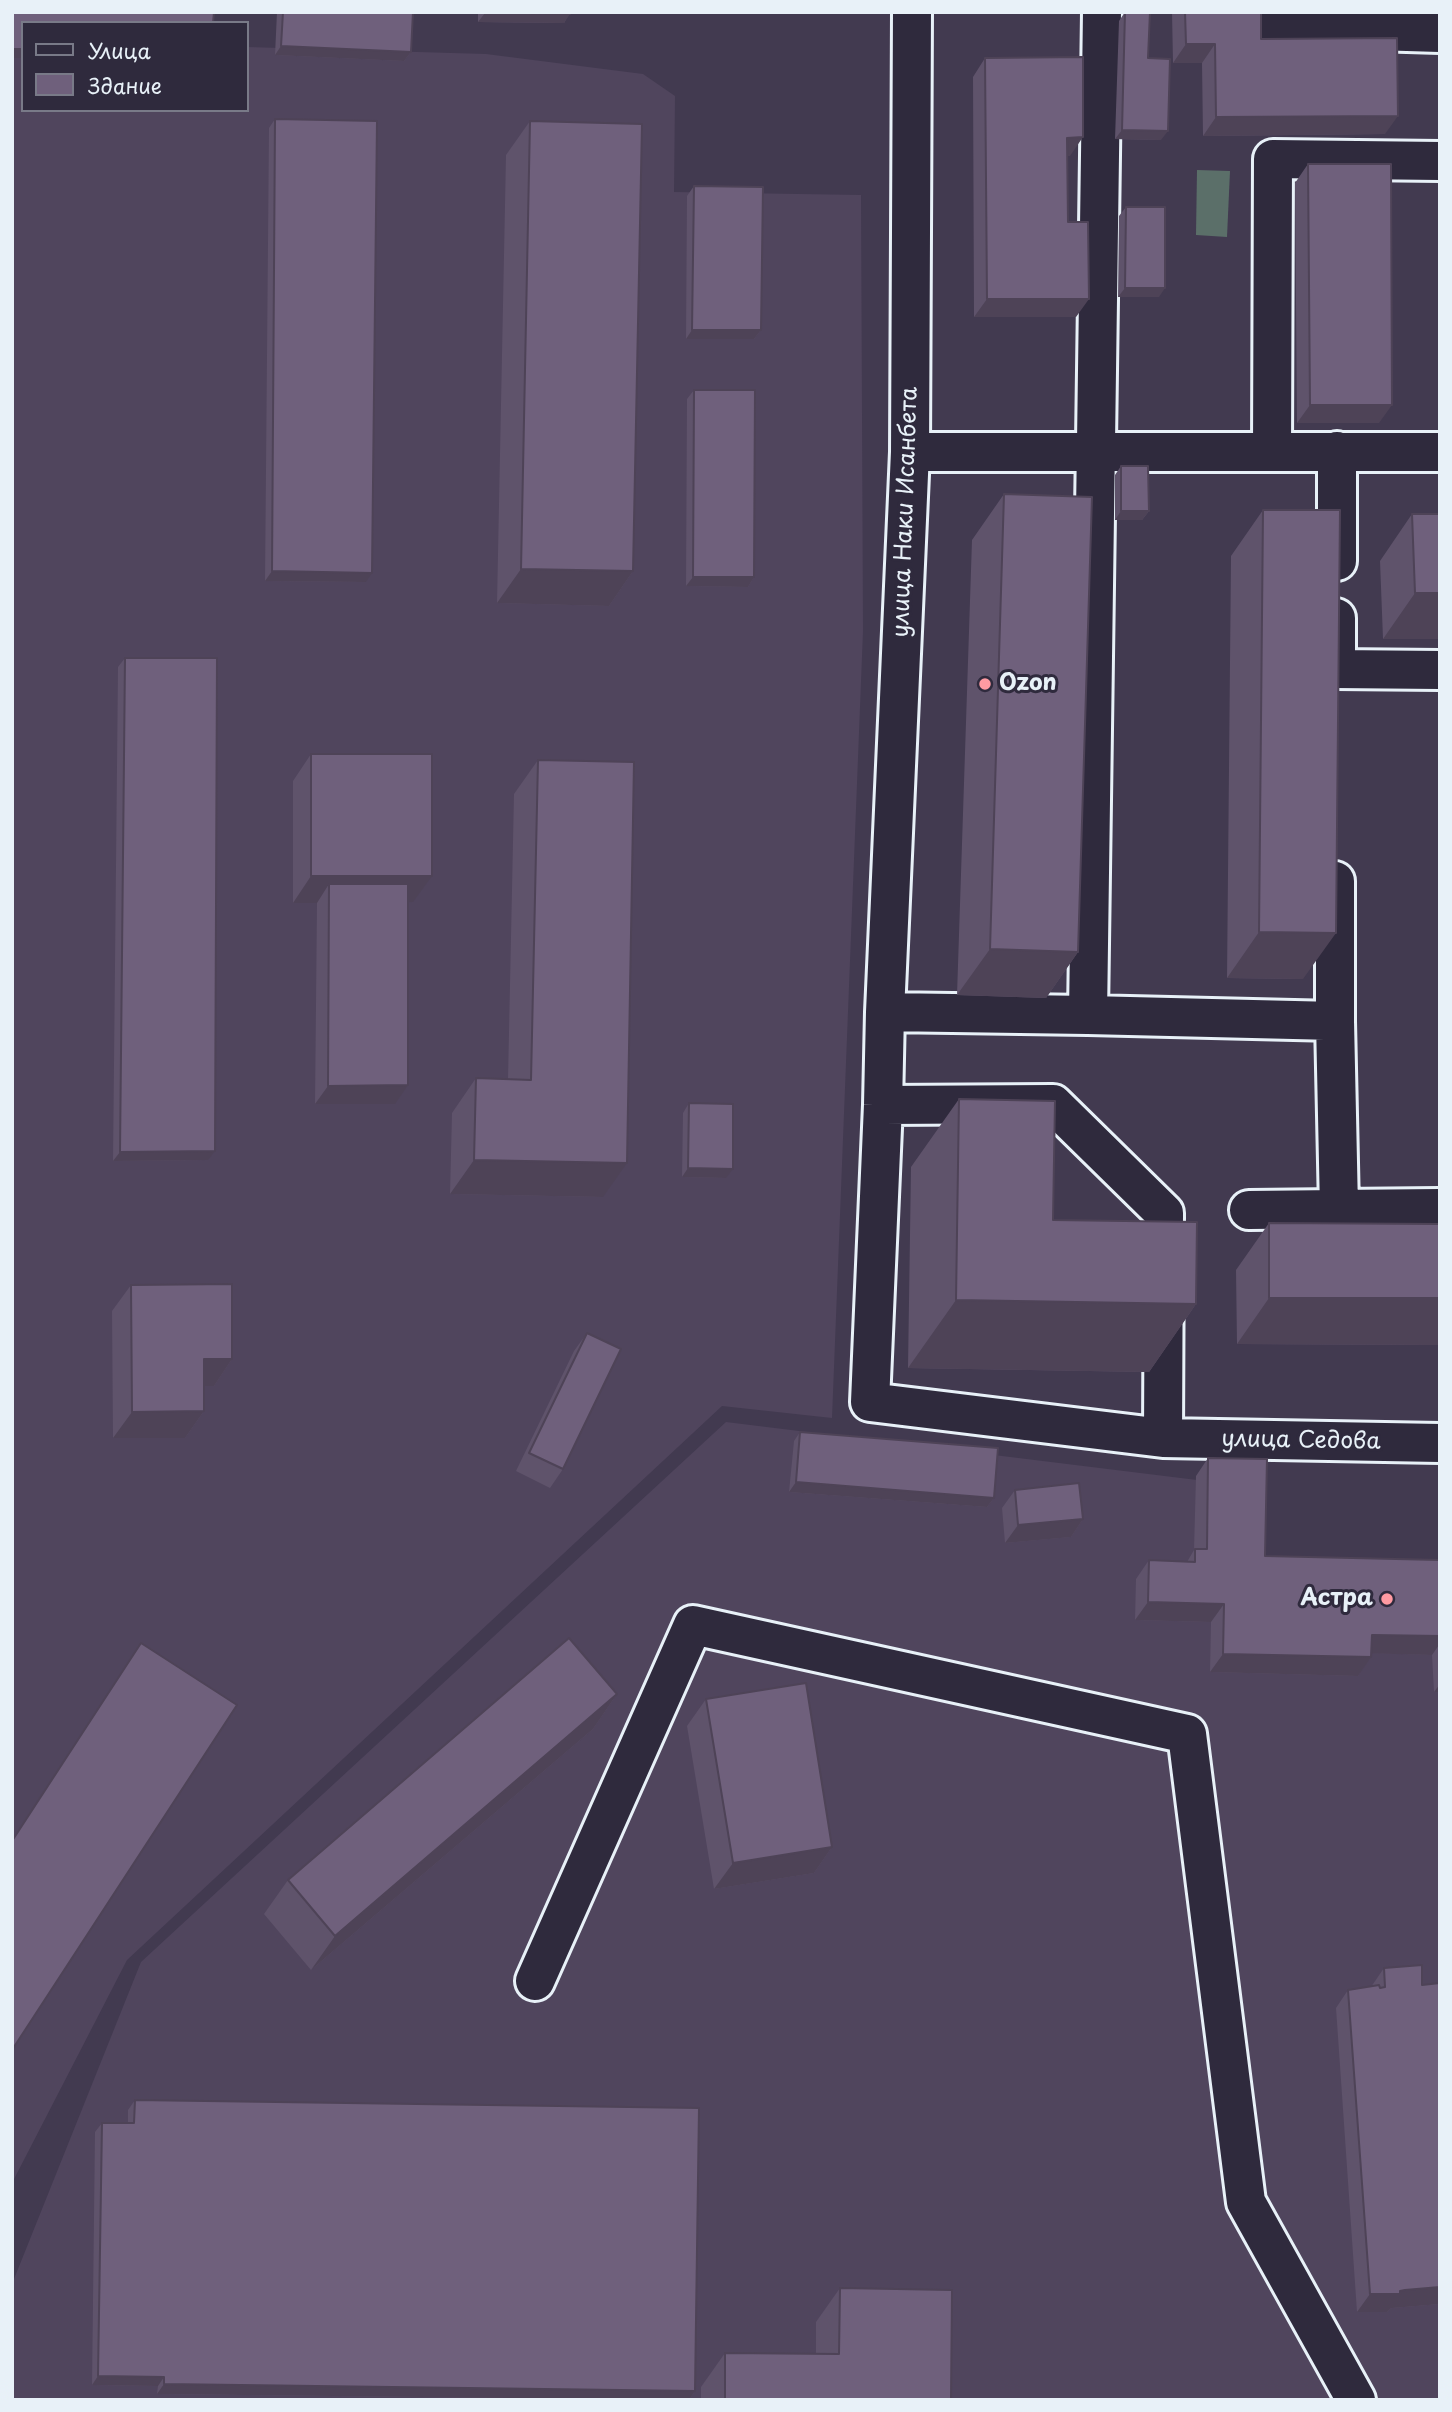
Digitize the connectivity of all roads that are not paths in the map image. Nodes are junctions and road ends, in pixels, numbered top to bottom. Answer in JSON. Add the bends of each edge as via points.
{"nodes":[{"id":1,"x":912,"y":12,"type":"edge"},
{"id":2,"x":1102,"y":12,"type":"edge"},
{"id":3,"x":1277,"y":12,"type":"edge"},
{"id":4,"x":1440,"y":33,"type":"edge"},
{"id":5,"x":1440,"y":161,"type":"edge"},
{"id":6,"x":1272,"y":451,"type":"junction"},
{"id":7,"x":1337,"y":451,"type":"junction"},
{"id":8,"x":910,"y":452,"type":"junction"},
{"id":9,"x":1098,"y":452,"type":"junction"},
{"id":10,"x":1440,"y":452,"type":"edge"},
{"id":11,"x":1440,"y":670,"type":"edge"},
{"id":12,"x":1335,"y":849,"type":"edge"},
{"id":13,"x":885,"y":1012,"type":"junction"},
{"id":14,"x":1088,"y":1015,"type":"junction"},
{"id":15,"x":1335,"y":1021,"type":"junction"},
{"id":16,"x":883,"y":1105,"type":"junction"},
{"id":17,"x":1440,"y":1208,"type":"edge"},
{"id":18,"x":1339,"y":1209,"type":"junction"},
{"id":19,"x":1249,"y":1210,"type":"dead end"},
{"id":20,"x":1163,"y":1438,"type":"junction"},
{"id":21,"x":1440,"y":1443,"type":"edge"},
{"id":22,"x":535,"y":1981,"type":"dead end"},
{"id":23,"x":1356,"y":2400,"type":"edge"}],
"edges":[{"from":1,"to":8,"type":"street","name":"улица Наки Исанбета"},
{"from":2,"to":9,"type":"street"},
{"from":3,"to":4,"type":"street","via":[[1276,28]]},
{"from":5,"to":6,"type":"street","via":[[1273,159]]},
{"from":6,"to":7,"type":"street"},
{"from":6,"to":9,"type":"street"},
{"from":7,"to":10,"type":"street"},
{"from":7,"to":11,"type":"street","via":[[1336,683]]},
{"from":8,"to":9,"type":"street"},
{"from":8,"to":13,"type":"street","name":"улица Наки Исанбета"},
{"from":9,"to":14,"type":"street"},
{"from":12,"to":15,"type":"street"},
{"from":13,"to":14,"type":"street"},
{"from":13,"to":16,"type":"street","name":"улица Наки Исанбета"},
{"from":14,"to":15,"type":"street"},
{"from":15,"to":18,"type":"street"},
{"from":16,"to":20,"type":"street","via":[[1053,1104],[1164,1213]]},
{"from":16,"to":20,"type":"street","name":"улица Седова","via":[[870,1402]]},
{"from":17,"to":18,"type":"street"},
{"from":18,"to":19,"type":"street"},
{"from":20,"to":21,"type":"street","name":"улица Седова"},
{"from":22,"to":23,"type":"street","via":[[694,1625],[1187,1734],[1245,2202]]}]}
